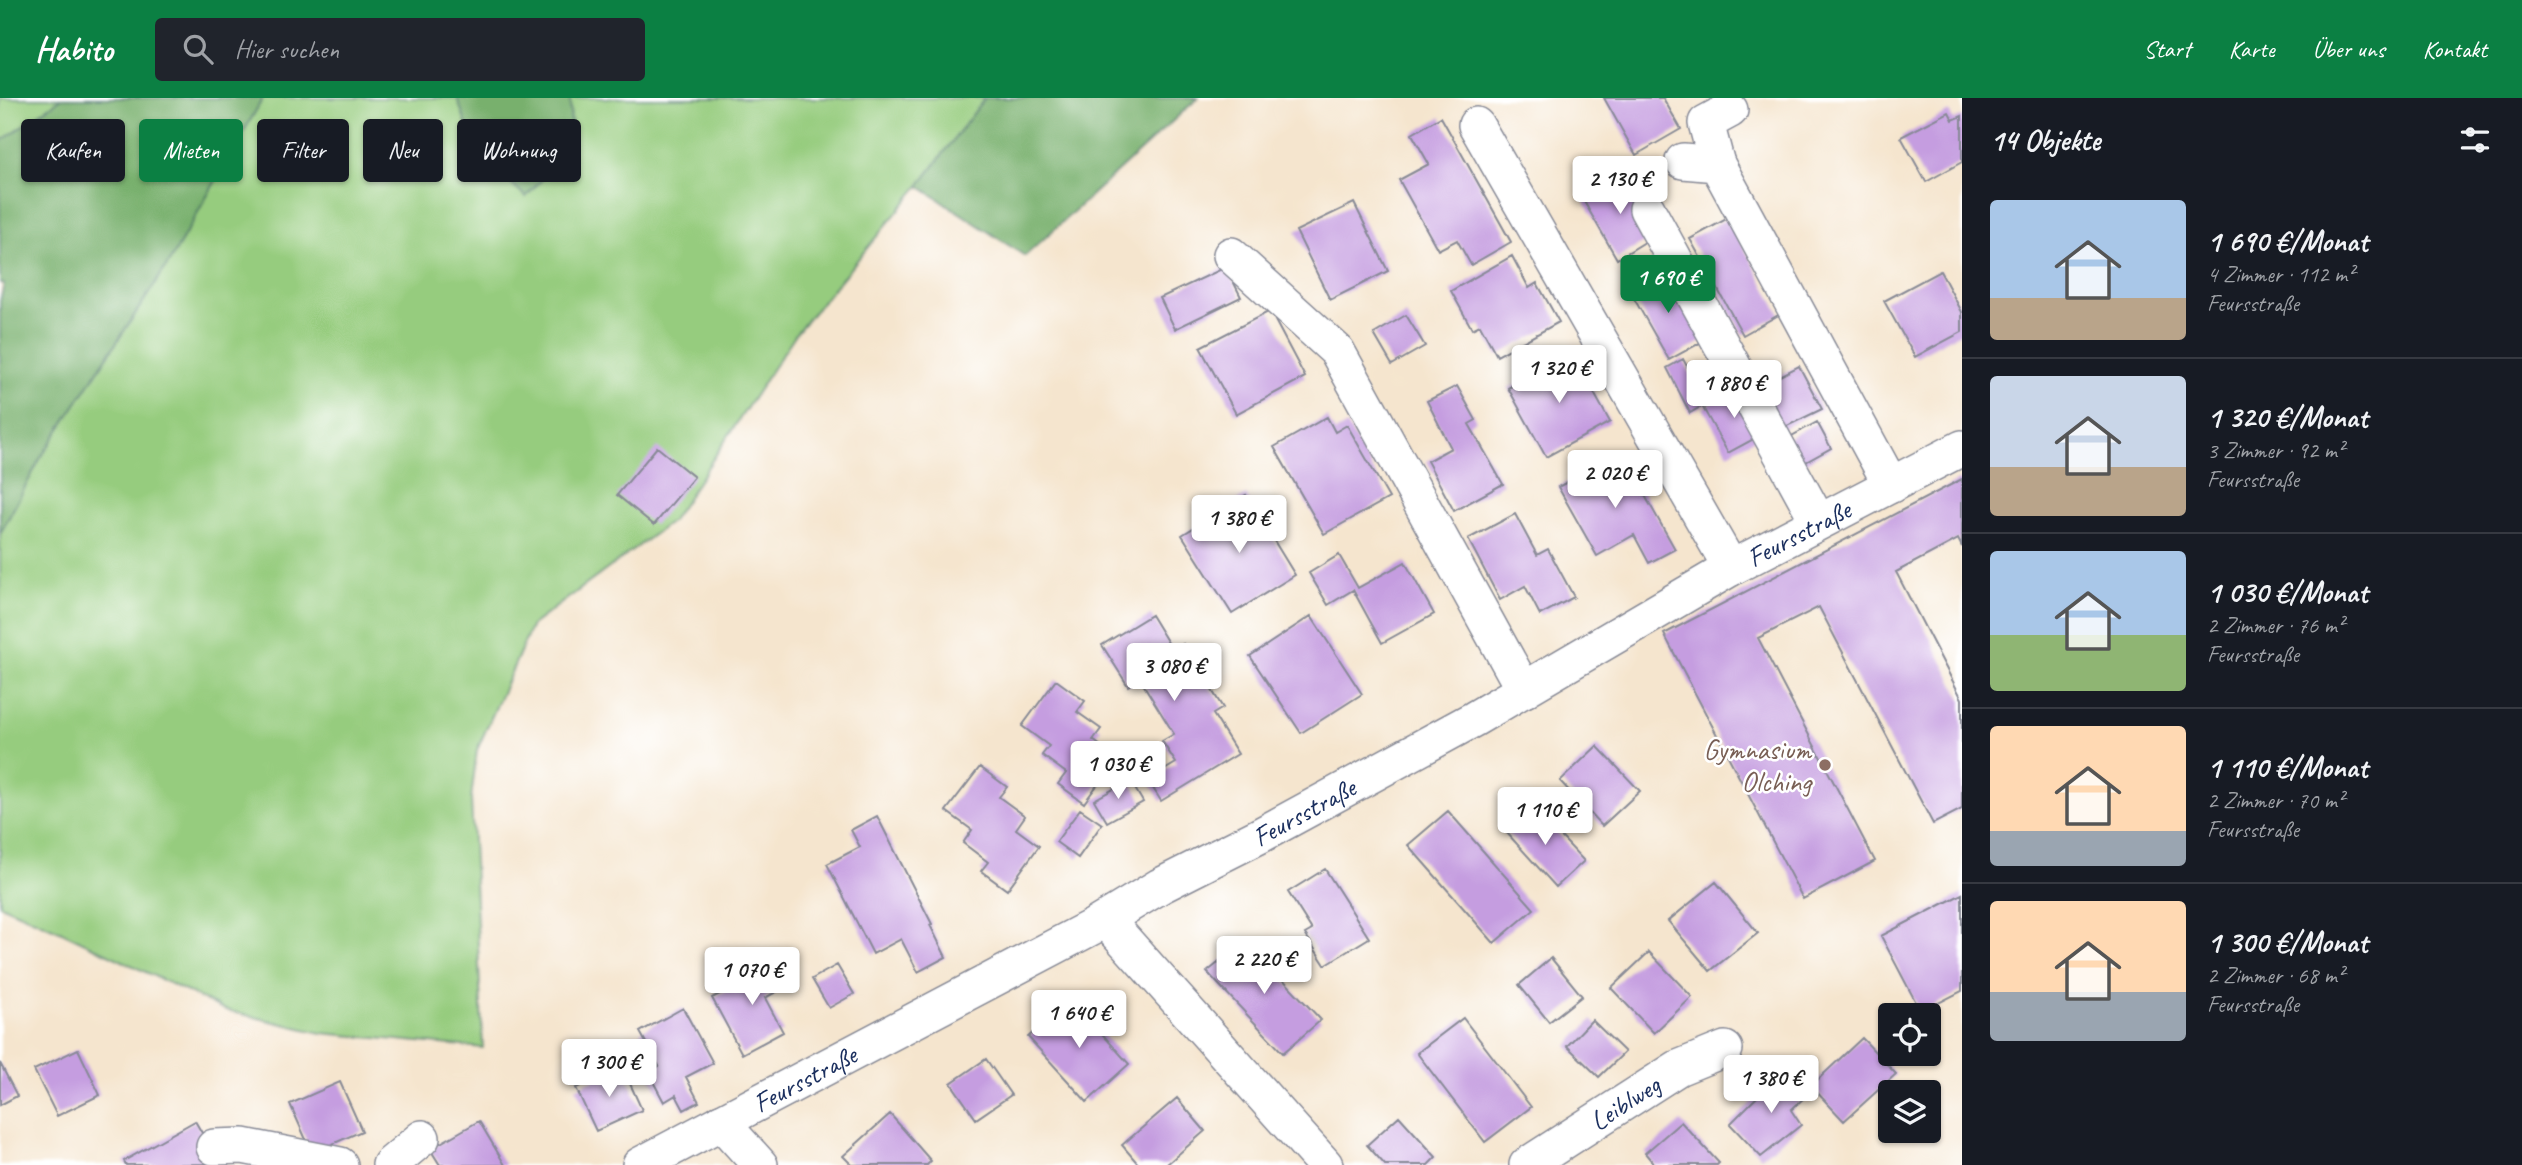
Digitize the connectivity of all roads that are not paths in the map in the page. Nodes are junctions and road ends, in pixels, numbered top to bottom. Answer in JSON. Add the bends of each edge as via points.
{"nodes":[{"id":1,"x":1730,"y":110,"type":"dead end"},
{"id":2,"x":1476,"y":125,"type":"dead end"},
{"id":3,"x":1647,"y":209,"type":"dead end"},
{"id":4,"x":1231,"y":255,"type":"dead end"},
{"id":5,"x":1962,"y":447,"type":"edge"},
{"id":6,"x":1891,"y":485,"type":"junction"},
{"id":7,"x":1818,"y":522,"type":"junction"},
{"id":8,"x":1731,"y":568,"type":"junction"},
{"id":9,"x":1524,"y":690,"type":"junction"},
{"id":10,"x":1106,"y":920,"type":"junction"},
{"id":11,"x":1725,"y":1049,"type":"dead end"},
{"id":12,"x":721,"y":1122,"type":"junction"},
{"id":13,"x":422,"y":1138,"type":"dead end"},
{"id":14,"x":215,"y":1147,"type":"dead end"},
{"id":15,"x":340,"y":1165,"type":"edge"},
{"id":16,"x":390,"y":1165,"type":"edge"},
{"id":17,"x":640,"y":1165,"type":"edge"},
{"id":18,"x":760,"y":1165,"type":"edge"},
{"id":19,"x":1325,"y":1165,"type":"edge"},
{"id":20,"x":1527,"y":1165,"type":"edge"}],
"edges":[{"from":1,"to":6,"type":"street","via":[[1706,123],[1700,162]]},
{"from":2,"to":8,"type":"street"},
{"from":3,"to":7,"type":"street"},
{"from":4,"to":9,"type":"street","via":[[1338,351]]},
{"from":5,"to":6,"type":"street","name":"Feursstraße"},
{"from":6,"to":7,"type":"street","name":"Feursstraße"},
{"from":7,"to":8,"type":"street","name":"Feursstraße"},
{"from":8,"to":9,"type":"street","name":"Feursstraße"},
{"from":9,"to":10,"type":"street","name":"Feursstraße","via":[[1160,886]]},
{"from":10,"to":12,"type":"street","name":"Feursstraße"},
{"from":10,"to":19,"type":"street"},
{"from":11,"to":20,"type":"street","name":"Leiblweg","via":[[1678,1068]]},
{"from":12,"to":17,"type":"street","name":"Feursstraße"},
{"from":12,"to":18,"type":"street"},
{"from":13,"to":16,"type":"street"},
{"from":14,"to":15,"type":"street","via":[[243,1146]]}]}
